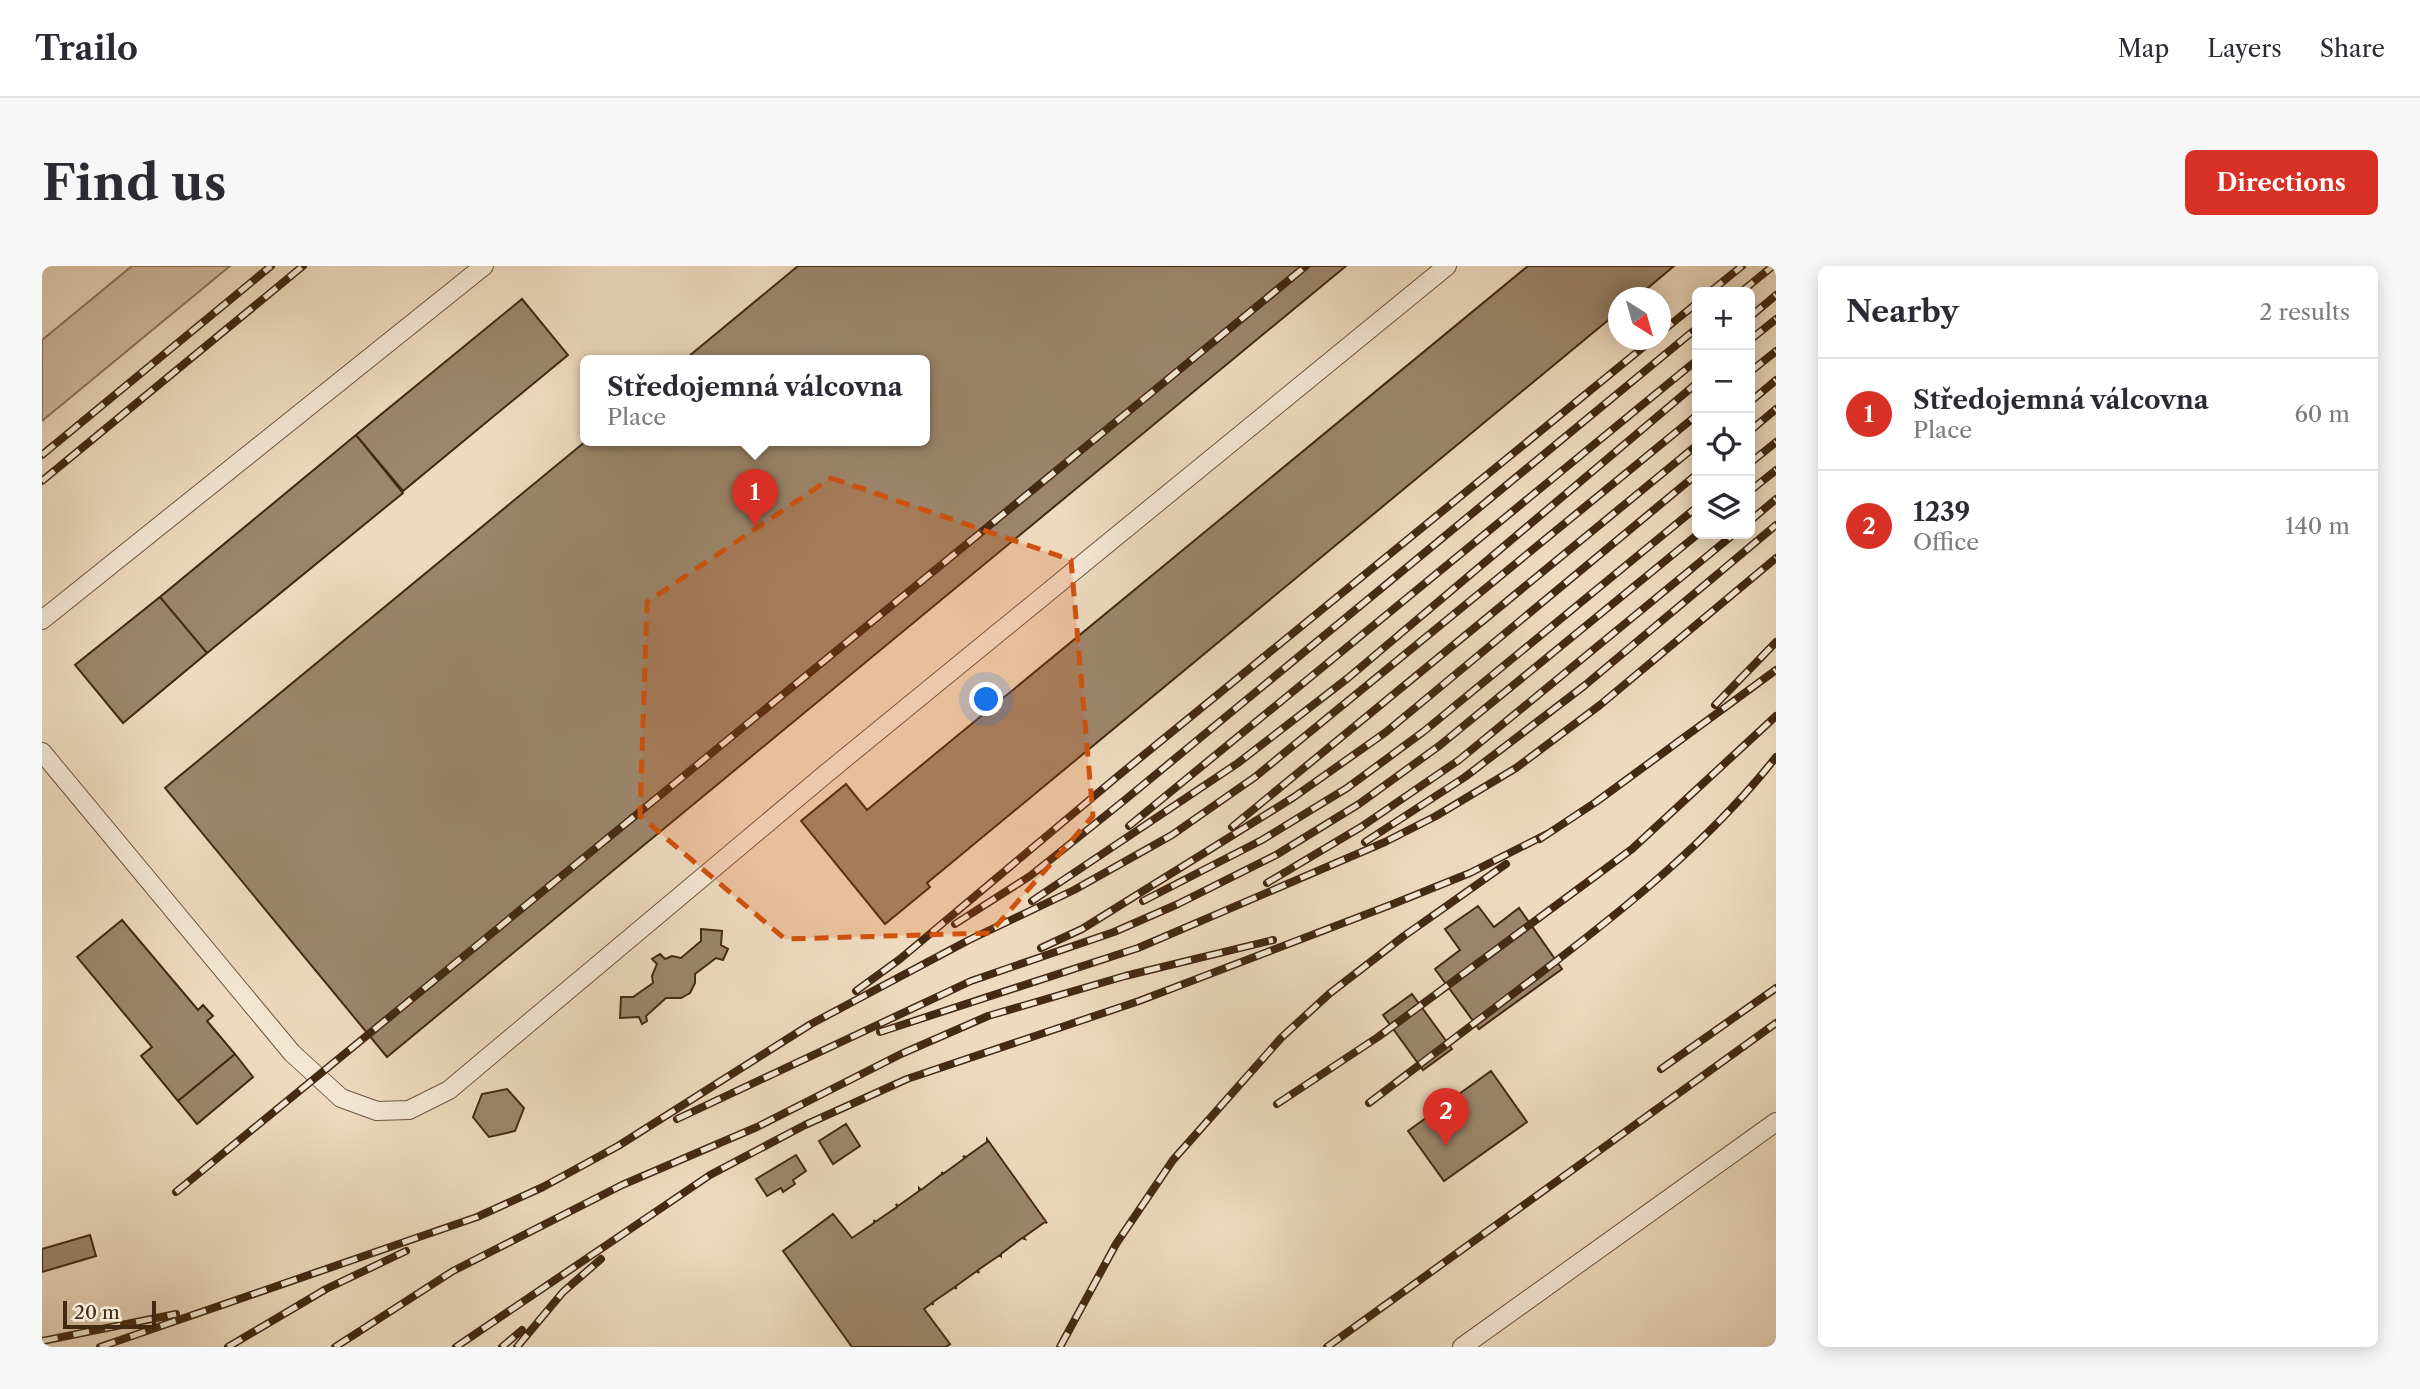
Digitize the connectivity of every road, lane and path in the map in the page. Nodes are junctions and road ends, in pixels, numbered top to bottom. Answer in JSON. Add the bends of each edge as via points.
{"nodes":[{"id":1,"x":484,"y":266,"type":"edge"},
{"id":2,"x":1447,"y":266,"type":"edge"},
{"id":3,"x":42,"y":620,"type":"edge"},
{"id":4,"x":42,"y":752,"type":"edge"},
{"id":5,"x":1776,"y":1122,"type":"edge"},
{"id":6,"x":1462,"y":1347,"type":"edge"}],
"edges":[{"from":1,"to":3,"type":"lane"},
{"from":2,"to":4,"type":"lane","via":[[828,772],[449,1090],[410,1110],[377,1111],[341,1098],[292,1053]]},
{"from":5,"to":6,"type":"lane"}]}
